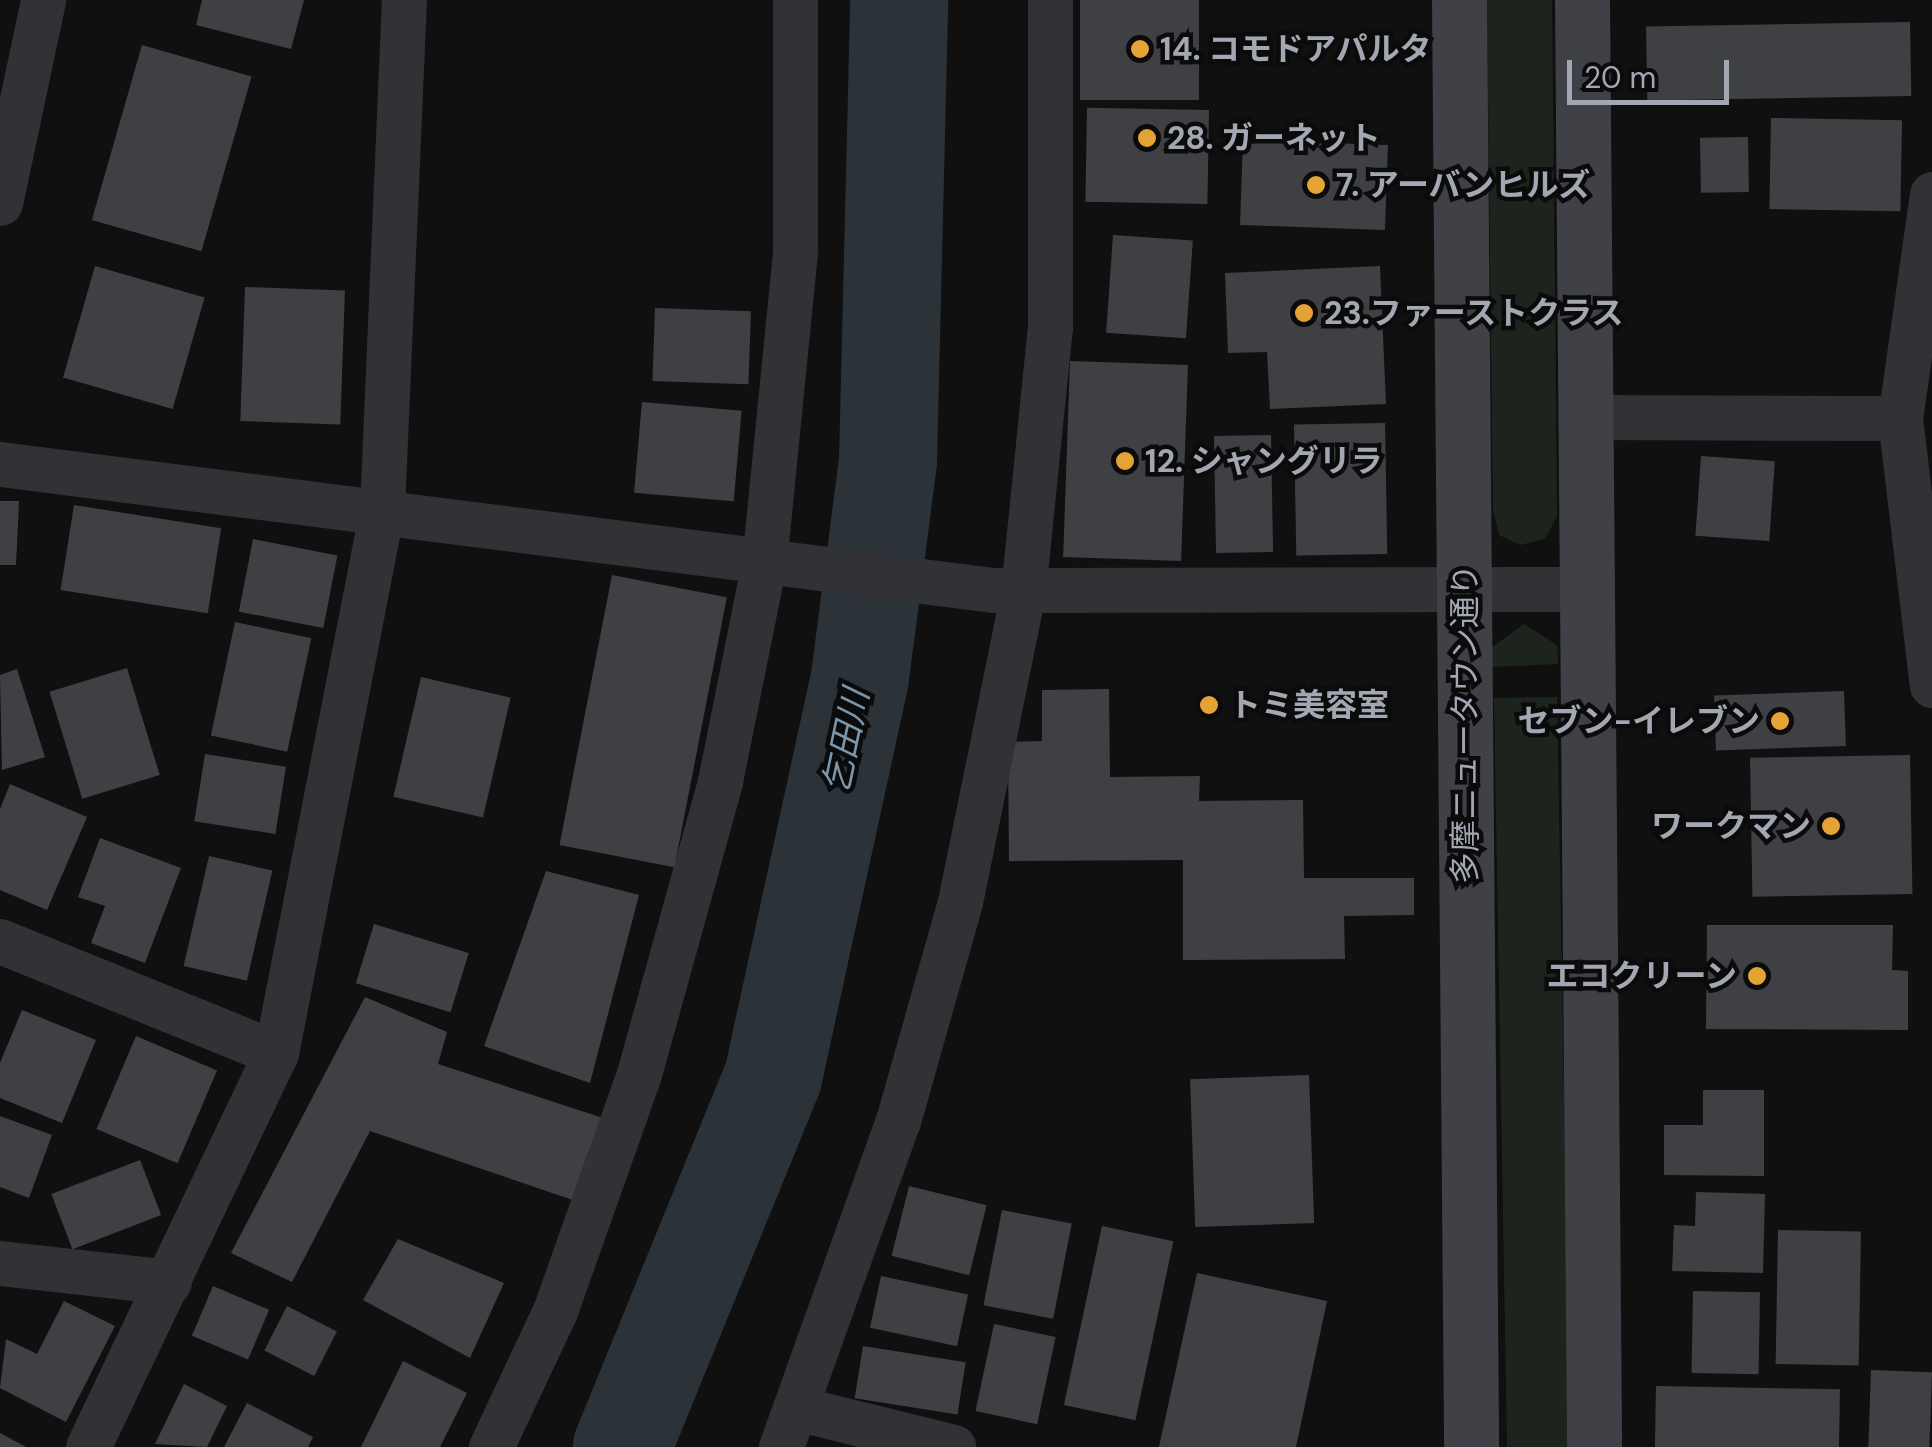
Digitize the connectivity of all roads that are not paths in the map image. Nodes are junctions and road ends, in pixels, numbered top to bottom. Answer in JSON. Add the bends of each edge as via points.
{"nodes":[{"id":1,"x":43,"y":0,"type":"edge"},
{"id":2,"x":404,"y":0,"type":"edge"},
{"id":3,"x":795,"y":0,"type":"edge"},
{"id":4,"x":1050,"y":0,"type":"edge"},
{"id":5,"x":1458,"y":0,"type":"edge"},
{"id":6,"x":1582,"y":0,"type":"edge"},
{"id":7,"x":1932,"y":194,"type":"edge"},
{"id":8,"x":0,"y":203,"type":"edge"},
{"id":9,"x":1923,"y":337,"type":"edge"},
{"id":10,"x":1586,"y":416,"type":"junction"},
{"id":11,"x":1900,"y":418,"type":"junction"},
{"id":12,"x":0,"y":464,"type":"edge"},
{"id":13,"x":382,"y":509,"type":"junction"},
{"id":14,"x":764,"y":562,"type":"junction"},
{"id":15,"x":1587,"y":589,"type":"junction"},
{"id":16,"x":1023,"y":592,"type":"junction"},
{"id":17,"x":1464,"y":592,"type":"junction"},
{"id":18,"x":1932,"y":685,"type":"edge"},
{"id":19,"x":0,"y":941,"type":"edge"},
{"id":20,"x":276,"y":1054,"type":"junction"},
{"id":21,"x":0,"y":1262,"type":"edge"},
{"id":22,"x":169,"y":1282,"type":"junction"},
{"id":23,"x":790,"y":1428,"type":"edge"},
{"id":24,"x":88,"y":1447,"type":"edge"},
{"id":25,"x":491,"y":1447,"type":"edge"},
{"id":26,"x":954,"y":1447,"type":"edge"},
{"id":27,"x":1471,"y":1447,"type":"edge"},
{"id":28,"x":1594,"y":1447,"type":"edge"}],
"edges":[{"from":1,"to":8,"type":"street"},
{"from":2,"to":13,"type":"street"},
{"from":3,"to":14,"type":"street","via":[[796,250]]},
{"from":4,"to":16,"type":"street","via":[[1050,328]]},
{"from":5,"to":17,"type":"main road","name":"多摩ニュータウン通り"},
{"from":6,"to":10,"type":"main road"},
{"from":7,"to":9,"type":"street"},
{"from":9,"to":11,"type":"street"},
{"from":10,"to":11,"type":"street"},
{"from":10,"to":15,"type":"main road"},
{"from":11,"to":18,"type":"street"},
{"from":12,"to":13,"type":"street"},
{"from":13,"to":14,"type":"street"},
{"from":13,"to":20,"type":"street"},
{"from":14,"to":16,"type":"street"},
{"from":14,"to":25,"type":"street","via":[[720,781],[640,1074],[555,1310]]},
{"from":15,"to":17,"type":"street"},
{"from":15,"to":28,"type":"main road"},
{"from":16,"to":17,"type":"street"},
{"from":16,"to":23,"type":"street","via":[[960,902],[898,1120]]},
{"from":17,"to":27,"type":"main road","name":"多摩ニュータウン通り"},
{"from":19,"to":20,"type":"street"},
{"from":20,"to":22,"type":"street"},
{"from":21,"to":22,"type":"street"},
{"from":22,"to":24,"type":"street"},
{"from":23,"to":26,"type":"street"}]}
